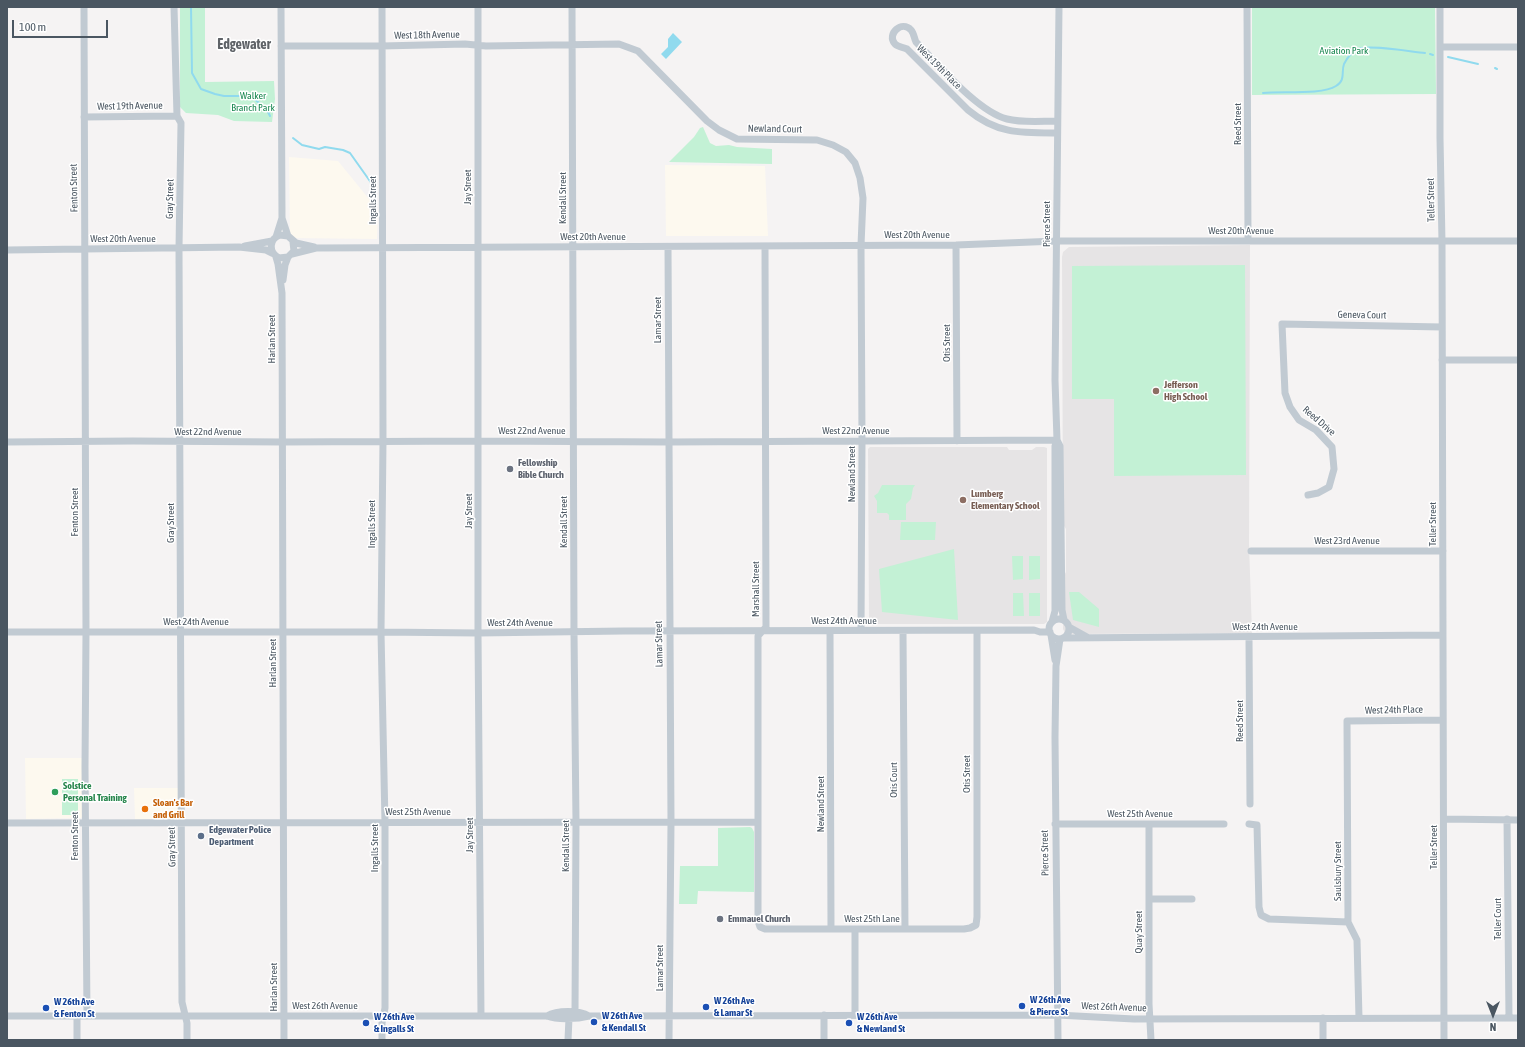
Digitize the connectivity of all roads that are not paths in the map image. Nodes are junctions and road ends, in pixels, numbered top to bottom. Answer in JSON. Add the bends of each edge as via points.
{"nodes":[{"id":1,"x":84,"y":7,"type":"edge"},
{"id":2,"x":174,"y":7,"type":"edge"},
{"id":3,"x":281,"y":7,"type":"edge"},
{"id":4,"x":382,"y":7,"type":"edge"},
{"id":5,"x":478,"y":7,"type":"edge"},
{"id":6,"x":572,"y":7,"type":"edge"},
{"id":7,"x":1059,"y":7,"type":"edge"},
{"id":8,"x":1247,"y":7,"type":"edge"},
{"id":9,"x":1440,"y":7,"type":"edge"},
{"id":10,"x":478,"y":45,"type":"junction"},
{"id":11,"x":573,"y":45,"type":"junction"},
{"id":12,"x":281,"y":46,"type":"junction"},
{"id":13,"x":382,"y":46,"type":"junction"},
{"id":14,"x":1518,"y":47,"type":"edge"},
{"id":15,"x":1440,"y":48,"type":"junction"},
{"id":16,"x":638,"y":51,"type":"joint"},
{"id":17,"x":176,"y":116,"type":"junction"},
{"id":18,"x":84,"y":117,"type":"junction"},
{"id":19,"x":1057,"y":122,"type":"junction"},
{"id":20,"x":1057,"y":133,"type":"junction"},
{"id":21,"x":282,"y":218,"type":"junction"},
{"id":22,"x":274,"y":239,"type":"junction"},
{"id":23,"x":291,"y":239,"type":"junction"},
{"id":24,"x":1248,"y":240,"type":"junction"},
{"id":25,"x":1057,"y":241,"type":"junction"},
{"id":26,"x":1518,"y":241,"type":"edge"},
{"id":27,"x":1442,"y":242,"type":"junction"},
{"id":28,"x":861,"y":245,"type":"junction"},
{"id":29,"x":956,"y":245,"type":"junction"},
{"id":30,"x":239,"y":247,"type":"junction"},
{"id":31,"x":478,"y":247,"type":"junction"},
{"id":32,"x":574,"y":247,"type":"junction"},
{"id":33,"x":668,"y":247,"type":"junction"},
{"id":34,"x":765,"y":247,"type":"junction"},
{"id":35,"x":179,"y":248,"type":"junction"},
{"id":36,"x":316,"y":248,"type":"junction"},
{"id":37,"x":382,"y":248,"type":"junction"},
{"id":38,"x":85,"y":249,"type":"junction"},
{"id":39,"x":7,"y":250,"type":"edge"},
{"id":40,"x":274,"y":255,"type":"junction"},
{"id":41,"x":290,"y":256,"type":"junction"},
{"id":42,"x":282,"y":286,"type":"junction"},
{"id":43,"x":1282,"y":324,"type":"joint"},
{"id":44,"x":1442,"y":326,"type":"junction"},
{"id":45,"x":1442,"y":360,"type":"junction"},
{"id":46,"x":1518,"y":360,"type":"edge"},
{"id":47,"x":479,"y":440,"type":"junction"},
{"id":48,"x":862,"y":440,"type":"junction"},
{"id":49,"x":1057,"y":440,"type":"junction"},
{"id":50,"x":181,"y":441,"type":"junction"},
{"id":51,"x":383,"y":441,"type":"junction"},
{"id":52,"x":574,"y":441,"type":"junction"},
{"id":53,"x":957,"y":441,"type":"junction"},
{"id":54,"x":7,"y":442,"type":"edge"},
{"id":55,"x":85,"y":442,"type":"junction"},
{"id":56,"x":283,"y":442,"type":"junction"},
{"id":57,"x":669,"y":442,"type":"junction"},
{"id":58,"x":766,"y":442,"type":"junction"},
{"id":59,"x":1308,"y":495,"type":"dead end"},
{"id":60,"x":1443,"y":550,"type":"junction"},
{"id":61,"x":1251,"y":551,"type":"dead end"},
{"id":62,"x":1064,"y":620,"type":"junction"},
{"id":63,"x":1051,"y":628,"type":"junction"},
{"id":64,"x":1069,"y":628,"type":"junction"},
{"id":65,"x":861,"y":630,"type":"junction"},
{"id":66,"x":669,"y":631,"type":"junction"},
{"id":67,"x":763,"y":631,"type":"junction"},
{"id":68,"x":830,"y":631,"type":"junction"},
{"id":69,"x":903,"y":631,"type":"junction"},
{"id":70,"x":977,"y":631,"type":"junction"},
{"id":71,"x":7,"y":632,"type":"edge"},
{"id":72,"x":86,"y":632,"type":"junction"},
{"id":73,"x":180,"y":632,"type":"junction"},
{"id":74,"x":283,"y":632,"type":"junction"},
{"id":75,"x":381,"y":632,"type":"junction"},
{"id":76,"x":574,"y":632,"type":"junction"},
{"id":77,"x":478,"y":633,"type":"junction"},
{"id":78,"x":1442,"y":634,"type":"junction"},
{"id":79,"x":1087,"y":637,"type":"junction"},
{"id":80,"x":1249,"y":637,"type":"junction"},
{"id":81,"x":1061,"y":638,"type":"junction"},
{"id":82,"x":1056,"y":666,"type":"junction"},
{"id":83,"x":1443,"y":720,"type":"junction"},
{"id":84,"x":1347,"y":721,"type":"joint"},
{"id":85,"x":1250,"y":804,"type":"dead end"},
{"id":86,"x":1444,"y":819,"type":"junction"},
{"id":87,"x":1507,"y":819,"type":"junction"},
{"id":88,"x":1518,"y":820,"type":"edge"},
{"id":89,"x":284,"y":822,"type":"junction"},
{"id":90,"x":480,"y":822,"type":"junction"},
{"id":91,"x":576,"y":822,"type":"junction"},
{"id":92,"x":670,"y":822,"type":"junction"},
{"id":93,"x":758,"y":822,"type":"junction"},
{"id":94,"x":7,"y":823,"type":"edge"},
{"id":95,"x":181,"y":823,"type":"junction"},
{"id":96,"x":384,"y":823,"type":"junction"},
{"id":97,"x":85,"y":824,"type":"junction"},
{"id":98,"x":1055,"y":824,"type":"junction"},
{"id":99,"x":1149,"y":824,"type":"junction"},
{"id":100,"x":1224,"y":824,"type":"dead end"},
{"id":101,"x":1249,"y":824,"type":"dead end"},
{"id":102,"x":1149,"y":899,"type":"junction"},
{"id":103,"x":1192,"y":899,"type":"dead end"},
{"id":104,"x":977,"y":917,"type":"joint"},
{"id":105,"x":1348,"y":922,"type":"junction"},
{"id":106,"x":760,"y":927,"type":"joint"},
{"id":107,"x":855,"y":929,"type":"junction"},
{"id":108,"x":905,"y":929,"type":"junction"},
{"id":109,"x":832,"y":930,"type":"junction"},
{"id":110,"x":575,"y":1012,"type":"junction"},
{"id":111,"x":669,"y":1015,"type":"junction"},
{"id":112,"x":824,"y":1015,"type":"junction"},
{"id":113,"x":855,"y":1015,"type":"junction"},
{"id":114,"x":1057,"y":1015,"type":"junction"},
{"id":115,"x":7,"y":1016,"type":"edge"},
{"id":116,"x":77,"y":1016,"type":"junction"},
{"id":117,"x":87,"y":1016,"type":"junction"},
{"id":118,"x":185,"y":1016,"type":"junction"},
{"id":119,"x":284,"y":1016,"type":"junction"},
{"id":120,"x":384,"y":1016,"type":"junction"},
{"id":121,"x":481,"y":1016,"type":"junction"},
{"id":122,"x":547,"y":1016,"type":"junction"},
{"id":123,"x":589,"y":1016,"type":"junction"},
{"id":124,"x":569,"y":1018,"type":"junction"},
{"id":125,"x":1323,"y":1018,"type":"junction"},
{"id":126,"x":1359,"y":1018,"type":"junction"},
{"id":127,"x":1444,"y":1018,"type":"junction"},
{"id":128,"x":1509,"y":1018,"type":"junction"},
{"id":129,"x":1518,"y":1018,"type":"edge"},
{"id":130,"x":1150,"y":1019,"type":"junction"},
{"id":131,"x":77,"y":1040,"type":"edge"},
{"id":132,"x":187,"y":1040,"type":"edge"},
{"id":133,"x":284,"y":1040,"type":"edge"},
{"id":134,"x":382,"y":1040,"type":"edge"},
{"id":135,"x":568,"y":1040,"type":"edge"},
{"id":136,"x":669,"y":1040,"type":"edge"},
{"id":137,"x":824,"y":1040,"type":"edge"},
{"id":138,"x":1058,"y":1040,"type":"edge"},
{"id":139,"x":1151,"y":1040,"type":"edge"},
{"id":140,"x":1323,"y":1040,"type":"edge"},
{"id":141,"x":1444,"y":1040,"type":"edge"}],
"edges":[{"from":1,"to":18,"type":"street","name":"Fenton Street"},
{"from":2,"to":17,"type":"street","name":"Gray Street"},
{"from":3,"to":12,"type":"street"},
{"from":4,"to":13,"type":"street","name":"Ingalls Street"},
{"from":5,"to":10,"type":"street","name":"Jay Street"},
{"from":6,"to":11,"type":"street","name":"Kendall Street"},
{"from":7,"to":19,"type":"street","name":"Pierce Street"},
{"from":8,"to":24,"type":"street","name":"Reed Street"},
{"from":9,"to":15,"type":"street","name":"Teller Street"},
{"from":10,"to":11,"type":"street","name":"West 18th Avenue"},
{"from":10,"to":13,"type":"street","name":"West 18th Avenue"},
{"from":10,"to":31,"type":"street","name":"Jay Street"},
{"from":11,"to":16,"type":"street","name":"West 18th Avenue","via":[[619,44]]},
{"from":11,"to":32,"type":"street","name":"Kendall Street"},
{"from":12,"to":13,"type":"street","name":"West 18th Avenue"},
{"from":12,"to":21,"type":"street"},
{"from":13,"to":37,"type":"street","name":"Ingalls Street"},
{"from":14,"to":15,"type":"street"},
{"from":15,"to":27,"type":"street","name":"Teller Street"},
{"from":16,"to":28,"type":"street","name":"Newland Court","via":[[707,121],[737,139],[817,140],[846,152],[855,163],[860,178],[863,198]]},
{"from":17,"to":18,"type":"street","name":"West 19th Avenue"},
{"from":17,"to":35,"type":"street","name":"Gray Street","via":[[180,122]]},
{"from":18,"to":38,"type":"street","name":"Fenton Street"},
{"from":19,"to":20,"type":"street","name":"Pierce Street"},
{"from":19,"to":20,"type":"street","name":"West 19th Place","via":[[1013,120],[990,112],[976,102],[916,42],[909,28],[901,26],[893,32],[892,39],[895,44],[907,49],[979,118],[1011,132]]},
{"from":20,"to":25,"type":"street","name":"Pierce Street"},
{"from":21,"to":22,"type":"street"},
{"from":21,"to":23,"type":"street"},
{"from":22,"to":23,"type":"street","via":[[283,235]]},
{"from":22,"to":30,"type":"street","name":"West 20th Avenue"},
{"from":22,"to":40,"type":"street","via":[[270,247]]},
{"from":23,"to":36,"type":"street","name":"West 20th Avenue"},
{"from":23,"to":41,"type":"street","via":[[294,248]]},
{"from":24,"to":25,"type":"street","name":"West 20th Avenue"},
{"from":24,"to":27,"type":"street","name":"West 20th Avenue"},
{"from":25,"to":29,"type":"street","name":"West 20th Avenue"},
{"from":25,"to":49,"type":"street","name":"Pierce Street"},
{"from":26,"to":27,"type":"street","name":"West 20th Avenue"},
{"from":27,"to":44,"type":"street","name":"Teller Street"},
{"from":28,"to":29,"type":"street","name":"West 20th Avenue"},
{"from":28,"to":34,"type":"street","name":"West 20th Avenue"},
{"from":28,"to":48,"type":"street","name":"Newland Street"},
{"from":29,"to":53,"type":"street","name":"Otis Street"},
{"from":30,"to":35,"type":"street","name":"West 20th Avenue"},
{"from":30,"to":40,"type":"street","name":"West 20th Avenue","via":[[266,250]]},
{"from":31,"to":32,"type":"street","name":"West 20th Avenue"},
{"from":31,"to":37,"type":"street","name":"West 20th Avenue"},
{"from":31,"to":47,"type":"street","name":"Jay Street"},
{"from":32,"to":33,"type":"street","name":"West 20th Avenue"},
{"from":32,"to":52,"type":"street","name":"Kendall Street"},
{"from":33,"to":34,"type":"street","name":"West 20th Avenue"},
{"from":33,"to":57,"type":"street","name":"Lamar Street"},
{"from":34,"to":58,"type":"street","name":"Marshall Street"},
{"from":35,"to":38,"type":"street","name":"West 20th Avenue"},
{"from":35,"to":50,"type":"street","name":"Gray Street"},
{"from":36,"to":37,"type":"street","name":"West 20th Avenue"},
{"from":36,"to":41,"type":"street","name":"West 20th Avenue"},
{"from":37,"to":51,"type":"street","name":"Ingalls Street"},
{"from":38,"to":39,"type":"street","name":"West 20th Avenue"},
{"from":38,"to":55,"type":"street","name":"Fenton Street"},
{"from":40,"to":41,"type":"street","via":[[282,259]]},
{"from":40,"to":42,"type":"street","name":"Harlan Street"},
{"from":41,"to":42,"type":"street","name":"Harlan Street","via":[[285,265]]},
{"from":42,"to":56,"type":"street","name":"Harlan Street"},
{"from":43,"to":44,"type":"street","name":"Geneva Court"},
{"from":43,"to":59,"type":"street","name":"Reed Drive","via":[[1285,393],[1290,408],[1299,420],[1316,430],[1332,447],[1334,469],[1329,487]]},
{"from":44,"to":45,"type":"street","name":"Teller Street"},
{"from":45,"to":46,"type":"street"},
{"from":45,"to":60,"type":"street","name":"Teller Street"},
{"from":47,"to":51,"type":"street","name":"West 22nd Avenue"},
{"from":47,"to":52,"type":"street","name":"West 22nd Avenue"},
{"from":47,"to":77,"type":"street","name":"Jay Street"},
{"from":48,"to":53,"type":"street","name":"West 22nd Avenue"},
{"from":48,"to":58,"type":"street","name":"West 22nd Avenue"},
{"from":48,"to":65,"type":"street","name":"Newland Street"},
{"from":49,"to":53,"type":"street","name":"West 22nd Avenue"},
{"from":49,"to":62,"type":"street","name":"Pierce Street","via":[[1060,446]]},
{"from":49,"to":63,"type":"street","name":"Pierce Street","via":[[1055,611]]},
{"from":50,"to":55,"type":"street","name":"West 22nd Avenue"},
{"from":50,"to":56,"type":"street","name":"West 22nd Avenue"},
{"from":50,"to":73,"type":"street","name":"Gray Street"},
{"from":51,"to":56,"type":"street","name":"West 22nd Avenue"},
{"from":51,"to":75,"type":"street","name":"Ingalls Street"},
{"from":52,"to":57,"type":"street","name":"West 22nd Avenue"},
{"from":52,"to":76,"type":"street","name":"Kendall Street"},
{"from":54,"to":55,"type":"street","name":"West 22nd Avenue"},
{"from":55,"to":72,"type":"street","name":"Fenton Street"},
{"from":56,"to":74,"type":"street","name":"Harlan Street"},
{"from":57,"to":58,"type":"street","name":"West 22nd Avenue"},
{"from":57,"to":66,"type":"street","name":"Lamar Street"},
{"from":58,"to":67,"type":"street","name":"Marshall Street","via":[[766,627]]},
{"from":60,"to":61,"type":"street","name":"West 23rd Avenue"},
{"from":60,"to":78,"type":"street","name":"Teller Street"},
{"from":62,"to":63,"type":"street","via":[[1057,619]]},
{"from":62,"to":64,"type":"street"},
{"from":63,"to":70,"type":"street","name":"West 24th Avenue","via":[[1040,632]]},
{"from":63,"to":81,"type":"street"},
{"from":63,"to":82,"type":"street","name":"Pierce Street"},
{"from":64,"to":79,"type":"street","name":"West 24th Avenue"},
{"from":64,"to":81,"type":"street","via":[[1068,634]]},
{"from":65,"to":68,"type":"street","name":"West 24th Avenue"},
{"from":65,"to":69,"type":"street","name":"West 24th Avenue"},
{"from":66,"to":67,"type":"street","name":"West 24th Avenue"},
{"from":66,"to":76,"type":"street","name":"West 24th Avenue"},
{"from":66,"to":92,"type":"street","name":"Lamar Street"},
{"from":67,"to":68,"type":"street","name":"West 24th Avenue"},
{"from":67,"to":93,"type":"street","name":"Marshall Street","via":[[758,636]]},
{"from":68,"to":109,"type":"street","name":"Newland Street"},
{"from":69,"to":70,"type":"street","name":"West 24th Avenue"},
{"from":69,"to":108,"type":"street","name":"Otis Court"},
{"from":70,"to":104,"type":"street","name":"Otis Street"},
{"from":71,"to":72,"type":"street","name":"West 24th Avenue"},
{"from":72,"to":73,"type":"street","name":"West 24th Avenue"},
{"from":72,"to":97,"type":"street","name":"Fenton Street"},
{"from":73,"to":74,"type":"street","name":"West 24th Avenue"},
{"from":73,"to":95,"type":"street","name":"Gray Street"},
{"from":74,"to":75,"type":"street","name":"West 24th Avenue"},
{"from":74,"to":89,"type":"street","name":"Harlan Street"},
{"from":75,"to":77,"type":"street","name":"West 24th Avenue"},
{"from":75,"to":96,"type":"street","name":"Ingalls Street"},
{"from":76,"to":77,"type":"street","name":"West 24th Avenue"},
{"from":76,"to":91,"type":"street","name":"Kendall Street"},
{"from":77,"to":90,"type":"street","name":"Jay Street"},
{"from":78,"to":80,"type":"street","name":"West 24th Avenue"},
{"from":78,"to":83,"type":"street","name":"Teller Street"},
{"from":79,"to":80,"type":"street","name":"West 24th Avenue"},
{"from":79,"to":81,"type":"street","name":"West 24th Avenue"},
{"from":80,"to":85,"type":"street","name":"Reed Street"},
{"from":81,"to":82,"type":"street","name":"Pierce Street"},
{"from":82,"to":98,"type":"street","name":"Pierce Street"},
{"from":83,"to":84,"type":"street","name":"West 24th Place"},
{"from":83,"to":86,"type":"street","name":"Teller Street"},
{"from":84,"to":105,"type":"street","name":"Saulsbury Street"},
{"from":86,"to":87,"type":"street"},
{"from":86,"to":127,"type":"street","name":"Teller Street"},
{"from":87,"to":88,"type":"street"},
{"from":87,"to":128,"type":"street","name":"Teller Court"},
{"from":89,"to":95,"type":"street","name":"West 25th Avenue"},
{"from":89,"to":96,"type":"street","name":"West 25th Avenue"},
{"from":89,"to":119,"type":"street","name":"Harlan Street"},
{"from":90,"to":91,"type":"street","name":"West 25th Avenue"},
{"from":90,"to":96,"type":"street","name":"West 25th Avenue"},
{"from":90,"to":121,"type":"street","name":"Jay Street"},
{"from":91,"to":92,"type":"street","name":"West 25th Avenue"},
{"from":91,"to":110,"type":"street","name":"Kendall Street"},
{"from":92,"to":93,"type":"street","name":"West 25th Avenue"},
{"from":92,"to":111,"type":"street","name":"Lamar Street"},
{"from":93,"to":106,"type":"street","name":"Marshall Street"},
{"from":94,"to":97,"type":"street","name":"West 25th Avenue"},
{"from":95,"to":97,"type":"street","name":"West 25th Avenue"},
{"from":95,"to":118,"type":"street","name":"Gray Street","via":[[182,1002]]},
{"from":96,"to":120,"type":"street","name":"Ingalls Street"},
{"from":97,"to":117,"type":"street","name":"Fenton Street"},
{"from":98,"to":99,"type":"street","name":"West 25th Avenue"},
{"from":98,"to":114,"type":"street","name":"Pierce Street"},
{"from":99,"to":100,"type":"street","name":"West 25th Avenue"},
{"from":99,"to":102,"type":"street","name":"Quay Street"},
{"from":101,"to":105,"type":"street","via":[[1257,825],[1261,915],[1269,919]]},
{"from":102,"to":103,"type":"street"},
{"from":102,"to":130,"type":"street","name":"Quay Street"},
{"from":104,"to":108,"type":"street","name":"West 25th Lane","via":[[976,925],[970,928]]},
{"from":105,"to":126,"type":"street","name":"Saulsbury Street","via":[[1357,940]]},
{"from":106,"to":109,"type":"street","name":"West 25th Lane","via":[[765,930]]},
{"from":107,"to":108,"type":"street","name":"West 25th Lane"},
{"from":107,"to":109,"type":"street","name":"West 25th Lane"},
{"from":107,"to":113,"type":"street"},
{"from":110,"to":122,"type":"street","name":"West 26th Avenue","via":[[552,1012]]},
{"from":110,"to":123,"type":"street","name":"West 26th Avenue","via":[[583,1012]]},
{"from":111,"to":112,"type":"street","name":"West 26th Avenue"},
{"from":111,"to":123,"type":"street","name":"West 26th Avenue"},
{"from":111,"to":136,"type":"street","name":"Lamar Street"},
{"from":112,"to":113,"type":"street","name":"West 26th Avenue"},
{"from":112,"to":137,"type":"street"},
{"from":113,"to":114,"type":"street","name":"West 26th Avenue"},
{"from":114,"to":130,"type":"street","name":"West 26th Avenue"},
{"from":114,"to":138,"type":"street","name":"Pierce Street"},
{"from":115,"to":116,"type":"street","name":"West 26th Avenue"},
{"from":116,"to":117,"type":"street","name":"West 26th Avenue"},
{"from":116,"to":131,"type":"street"},
{"from":117,"to":118,"type":"street","name":"West 26th Avenue"},
{"from":118,"to":119,"type":"street","name":"West 26th Avenue"},
{"from":118,"to":132,"type":"street","name":"Gray Street"},
{"from":119,"to":120,"type":"street","name":"West 26th Avenue"},
{"from":119,"to":133,"type":"street","name":"Harlan Street"},
{"from":120,"to":121,"type":"street","name":"West 26th Avenue"},
{"from":120,"to":134,"type":"street","name":"Ingalls Street"},
{"from":121,"to":122,"type":"street","name":"West 26th Avenue"},
{"from":122,"to":124,"type":"street","name":"West 26th Avenue"},
{"from":123,"to":124,"type":"street","name":"West 26th Avenue"},
{"from":124,"to":135,"type":"street"},
{"from":125,"to":126,"type":"street","name":"West 26th Avenue"},
{"from":125,"to":130,"type":"street","name":"West 26th Avenue"},
{"from":125,"to":140,"type":"street"},
{"from":126,"to":127,"type":"street","name":"West 26th Avenue"},
{"from":127,"to":128,"type":"street","name":"West 26th Avenue"},
{"from":127,"to":141,"type":"street","name":"Teller Street"},
{"from":128,"to":129,"type":"street","name":"West 26th Avenue"},
{"from":130,"to":139,"type":"street","name":"Quay Street"}]}
